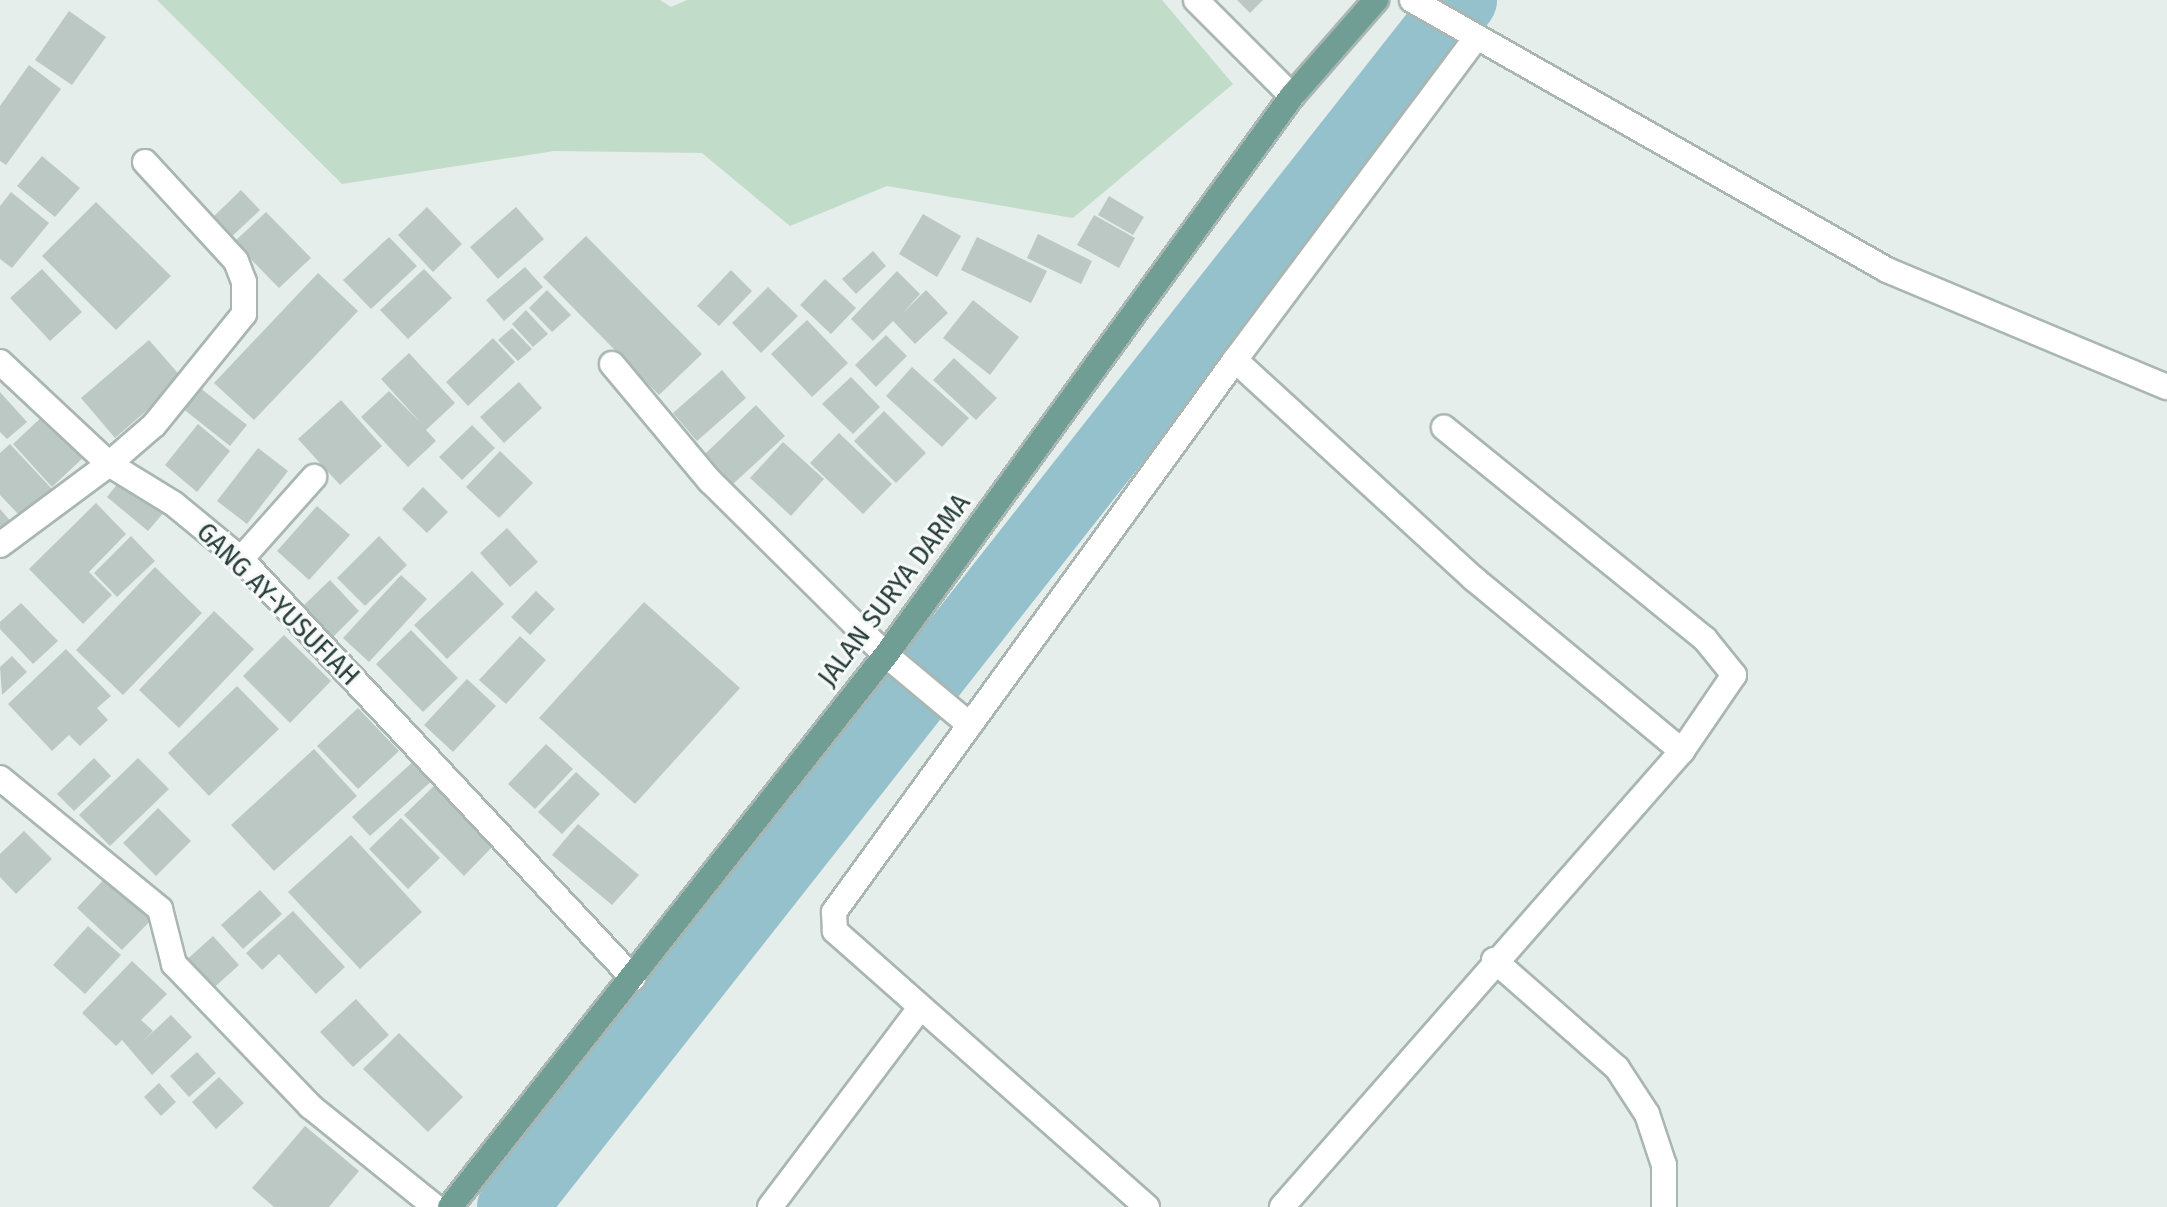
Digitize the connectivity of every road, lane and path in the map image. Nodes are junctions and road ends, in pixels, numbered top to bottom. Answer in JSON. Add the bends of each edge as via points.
{"nodes":[{"id":1,"x":1196,"y":0,"type":"edge"},
{"id":2,"x":1376,"y":0,"type":"edge"},
{"id":3,"x":1412,"y":0,"type":"edge"},
{"id":4,"x":1472,"y":35,"type":"junction"},
{"id":5,"x":1292,"y":96,"type":"junction"},
{"id":6,"x":145,"y":162,"type":"dead end"},
{"id":7,"x":1235,"y":360,"type":"junction"},
{"id":8,"x":0,"y":362,"type":"edge"},
{"id":9,"x":612,"y":364,"type":"dead end"},
{"id":10,"x":2167,"y":387,"type":"edge"},
{"id":11,"x":1444,"y":428,"type":"dead end"},
{"id":12,"x":109,"y":464,"type":"junction"},
{"id":13,"x":314,"y":477,"type":"dead end"},
{"id":14,"x":0,"y":545,"type":"edge"},
{"id":15,"x":241,"y":559,"type":"junction"},
{"id":16,"x":886,"y":655,"type":"junction"},
{"id":17,"x":970,"y":725,"type":"junction"},
{"id":18,"x":1682,"y":751,"type":"junction"},
{"id":19,"x":0,"y":778,"type":"edge"},
{"id":20,"x":1494,"y":960,"type":"junction"},
{"id":21,"x":633,"y":978,"type":"junction"},
{"id":22,"x":919,"y":1009,"type":"junction"},
{"id":23,"x":435,"y":1207,"type":"edge"},
{"id":24,"x":450,"y":1207,"type":"edge"},
{"id":25,"x":770,"y":1207,"type":"edge"},
{"id":26,"x":1147,"y":1207,"type":"edge"},
{"id":27,"x":1282,"y":1207,"type":"edge"},
{"id":28,"x":1664,"y":1207,"type":"edge"}],
"edges":[{"from":1,"to":5,"type":"street"},
{"from":2,"to":5,"type":"main road","name":"JALAN SURYA DARMA"},
{"from":3,"to":4,"type":"street"},
{"from":4,"to":7,"type":"street"},
{"from":4,"to":10,"type":"street","via":[[1887,270]]},
{"from":5,"to":16,"type":"main road","name":"JALAN SURYA DARMA"},
{"from":6,"to":12,"type":"street","via":[[236,261],[244,282],[244,314],[154,425]]},
{"from":7,"to":17,"type":"street"},
{"from":7,"to":18,"type":"street","via":[[1474,579]]},
{"from":8,"to":12,"type":"street","name":"GANG AY-YUSUFIAH"},
{"from":9,"to":16,"type":"street","via":[[710,481]]},
{"from":11,"to":18,"type":"street","via":[[1721,654],[1734,675]]},
{"from":12,"to":14,"type":"street"},
{"from":12,"to":15,"type":"street","name":"GANG AY-YUSUFIAH","via":[[174,504]]},
{"from":13,"to":15,"type":"street"},
{"from":15,"to":21,"type":"street","name":"GANG AY-YUSUFIAH"},
{"from":16,"to":17,"type":"street"},
{"from":16,"to":21,"type":"main road","name":"JALAN SURYA DARMA"},
{"from":17,"to":22,"type":"street","via":[[834,912],[835,931]]},
{"from":18,"to":20,"type":"street"},
{"from":19,"to":23,"type":"street","via":[[160,909],[174,964],[310,1106]]},
{"from":20,"to":27,"type":"street"},
{"from":20,"to":28,"type":"street","via":[[1617,1068],[1647,1114],[1664,1165]]},
{"from":21,"to":24,"type":"main road","name":"JALAN SURYA DARMA"},
{"from":22,"to":25,"type":"street"},
{"from":22,"to":26,"type":"street"}]}
